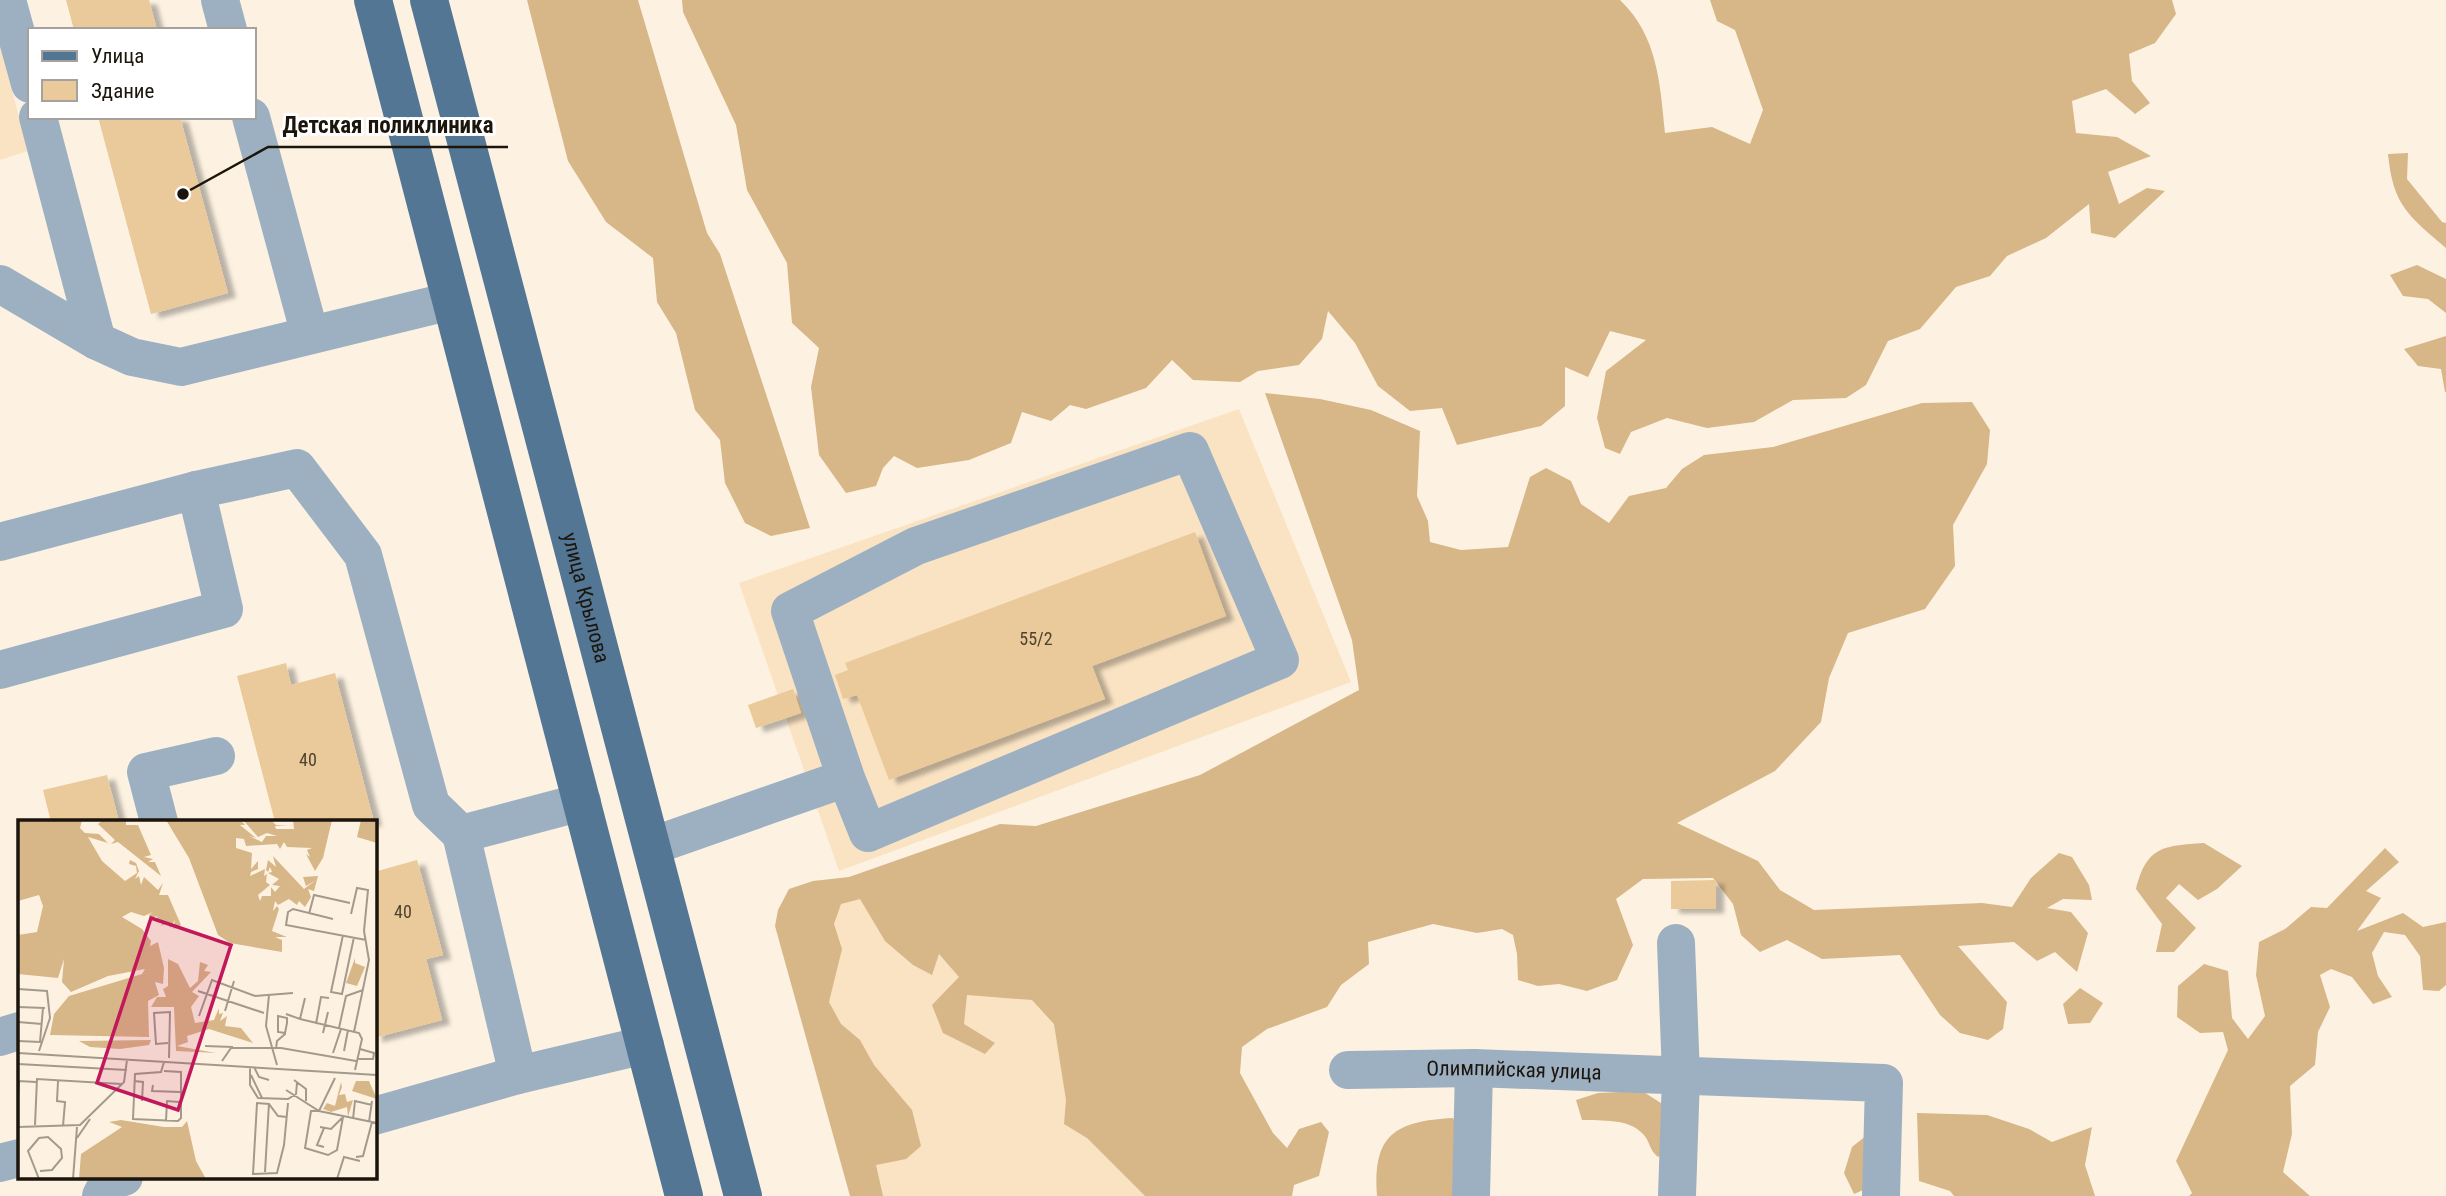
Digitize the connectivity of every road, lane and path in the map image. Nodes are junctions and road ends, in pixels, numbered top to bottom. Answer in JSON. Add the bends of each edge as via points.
{"nodes":[{"id":1,"x":8,"y":0,"type":"edge"},
{"id":2,"x":220,"y":0,"type":"edge"},
{"id":3,"x":373,"y":0,"type":"edge"},
{"id":4,"x":429,"y":0,"type":"edge"},
{"id":5,"x":227,"y":28,"type":"edge"},
{"id":6,"x":28,"y":77,"type":"edge"},
{"id":7,"x":39,"y":119,"type":"edge"},
{"id":8,"x":252,"y":119,"type":"edge"},
{"id":9,"x":0,"y":284,"type":"edge"},
{"id":10,"x":452,"y":301,"type":"junction"},
{"id":11,"x":310,"y":335,"type":"junction"},
{"id":12,"x":97,"y":341,"type":"junction"},
{"id":13,"x":196,"y":490,"type":"junction"},
{"id":14,"x":0,"y":542,"type":"edge"},
{"id":15,"x":0,"y":670,"type":"edge"},
{"id":16,"x":216,"y":756,"type":"dead end"},
{"id":17,"x":846,"y":778,"type":"junction"},
{"id":18,"x":582,"y":802,"type":"junction"},
{"id":19,"x":159,"y":820,"type":"edge"},
{"id":20,"x":461,"y":834,"type":"junction"},
{"id":21,"x":652,"y":846,"type":"junction"},
{"id":22,"x":598,"y":862,"type":"junction"},
{"id":23,"x":1676,"y":943,"type":"dead end"},
{"id":24,"x":18,"y":1031,"type":"edge"},
{"id":25,"x":0,"y":1037,"type":"edge"},
{"id":26,"x":645,"y":1045,"type":"junction"},
{"id":27,"x":1474,"y":1068,"type":"junction"},
{"id":28,"x":1348,"y":1070,"type":"dead end"},
{"id":29,"x":518,"y":1075,"type":"junction"},
{"id":30,"x":1681,"y":1076,"type":"junction"},
{"id":31,"x":376,"y":1115,"type":"edge"},
{"id":32,"x":18,"y":1158,"type":"edge"},
{"id":33,"x":0,"y":1163,"type":"edge"},
{"id":34,"x":684,"y":1196,"type":"edge"},
{"id":35,"x":743,"y":1196,"type":"edge"},
{"id":36,"x":1471,"y":1196,"type":"edge"},
{"id":37,"x":1677,"y":1196,"type":"edge"},
{"id":38,"x":1881,"y":1196,"type":"edge"}],
"edges":[{"from":1,"to":6,"type":"street"},
{"from":2,"to":5,"type":"street"},
{"from":3,"to":10,"type":"main road"},
{"from":4,"to":21,"type":"main road","name":"улица Крылова"},
{"from":7,"to":12,"type":"street"},
{"from":8,"to":11,"type":"street"},
{"from":9,"to":12,"type":"street"},
{"from":10,"to":11,"type":"street"},
{"from":10,"to":18,"type":"main road"},
{"from":11,"to":12,"type":"street","via":[[181,367],[132,357]]},
{"from":13,"to":14,"type":"street"},
{"from":13,"to":15,"type":"street","via":[[224,609]]},
{"from":13,"to":20,"type":"street","via":[[297,468],[363,555],[431,805]]},
{"from":16,"to":19,"type":"street","via":[[146,772]]},
{"from":17,"to":17,"type":"street","via":[[868,833],[1279,660],[1190,451],[916,546],[790,611]]},
{"from":17,"to":21,"type":"street"},
{"from":18,"to":20,"type":"street"},
{"from":18,"to":22,"type":"main road"},
{"from":20,"to":29,"type":"street"},
{"from":21,"to":22,"type":"main road"},
{"from":21,"to":35,"type":"main road","name":"улица Крылова"},
{"from":22,"to":26,"type":"main road"},
{"from":23,"to":30,"type":"street"},
{"from":24,"to":25,"type":"street"},
{"from":26,"to":29,"type":"street"},
{"from":26,"to":34,"type":"main road"},
{"from":27,"to":28,"type":"street","name":"Олимпийская улица"},
{"from":27,"to":30,"type":"street","name":"Олимпийская улица"},
{"from":27,"to":36,"type":"street"},
{"from":29,"to":31,"type":"street"},
{"from":30,"to":37,"type":"street"},
{"from":30,"to":38,"type":"street","name":"Олимпийская улица","via":[[1884,1083]]},
{"from":32,"to":33,"type":"street"}]}
